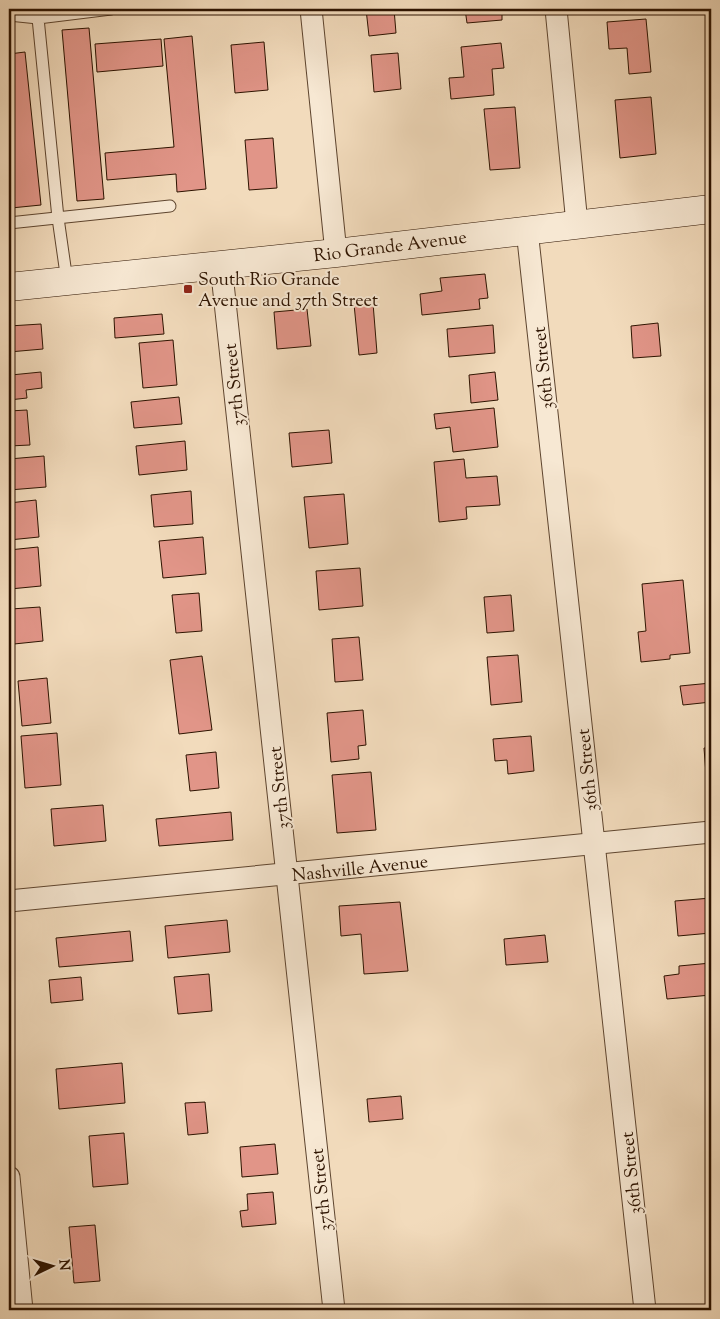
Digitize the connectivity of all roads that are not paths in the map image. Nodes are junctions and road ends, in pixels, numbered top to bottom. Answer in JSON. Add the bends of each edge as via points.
{"nodes":[{"id":1,"x":111,"y":9,"type":"edge"},
{"id":2,"x":311,"y":9,"type":"edge"},
{"id":3,"x":556,"y":9,"type":"edge"},
{"id":4,"x":9,"y":15,"type":"edge"},
{"id":5,"x":38,"y":18,"type":"junction"},
{"id":6,"x":170,"y":206,"type":"dead end"},
{"id":7,"x":711,"y":209,"type":"edge"},
{"id":8,"x":58,"y":218,"type":"junction"},
{"id":9,"x":9,"y":223,"type":"edge"},
{"id":10,"x":577,"y":224,"type":"junction"},
{"id":11,"x":527,"y":230,"type":"junction"},
{"id":12,"x":336,"y":253,"type":"junction"},
{"id":13,"x":221,"y":265,"type":"junction"},
{"id":14,"x":67,"y":281,"type":"junction"},
{"id":15,"x":9,"y":287,"type":"edge"},
{"id":16,"x":711,"y":832,"type":"edge"},
{"id":17,"x":595,"y":845,"type":"junction"},
{"id":18,"x":288,"y":875,"type":"junction"},
{"id":19,"x":9,"y":901,"type":"edge"},
{"id":20,"x":9,"y":1177,"type":"edge"},
{"id":21,"x":22,"y":1310,"type":"edge"},
{"id":22,"x":334,"y":1310,"type":"edge"},
{"id":23,"x":645,"y":1310,"type":"edge"}],
"edges":[{"from":1,"to":5,"type":"lane"},
{"from":2,"to":12,"type":"street"},
{"from":3,"to":10,"type":"street"},
{"from":4,"to":5,"type":"lane"},
{"from":5,"to":8,"type":"lane"},
{"from":6,"to":8,"type":"lane"},
{"from":7,"to":10,"type":"street","name":"Rio Grande Avenue"},
{"from":8,"to":9,"type":"lane"},
{"from":8,"to":14,"type":"lane"},
{"from":10,"to":11,"type":"street","name":"Rio Grande Avenue"},
{"from":11,"to":12,"type":"street","name":"Rio Grande Avenue"},
{"from":11,"to":17,"type":"street","name":"36th Street"},
{"from":12,"to":13,"type":"street","name":"Rio Grande Avenue"},
{"from":13,"to":14,"type":"street","name":"Rio Grande Avenue"},
{"from":13,"to":18,"type":"street","name":"37th Street"},
{"from":14,"to":15,"type":"street","name":"Rio Grande Avenue"},
{"from":16,"to":17,"type":"street","name":"Nashville Avenue"},
{"from":17,"to":18,"type":"street","name":"Nashville Avenue"},
{"from":17,"to":23,"type":"street","name":"36th Street"},
{"from":18,"to":19,"type":"street","name":"Nashville Avenue"},
{"from":18,"to":22,"type":"street","name":"37th Street"},
{"from":20,"to":21,"type":"street"}]}
